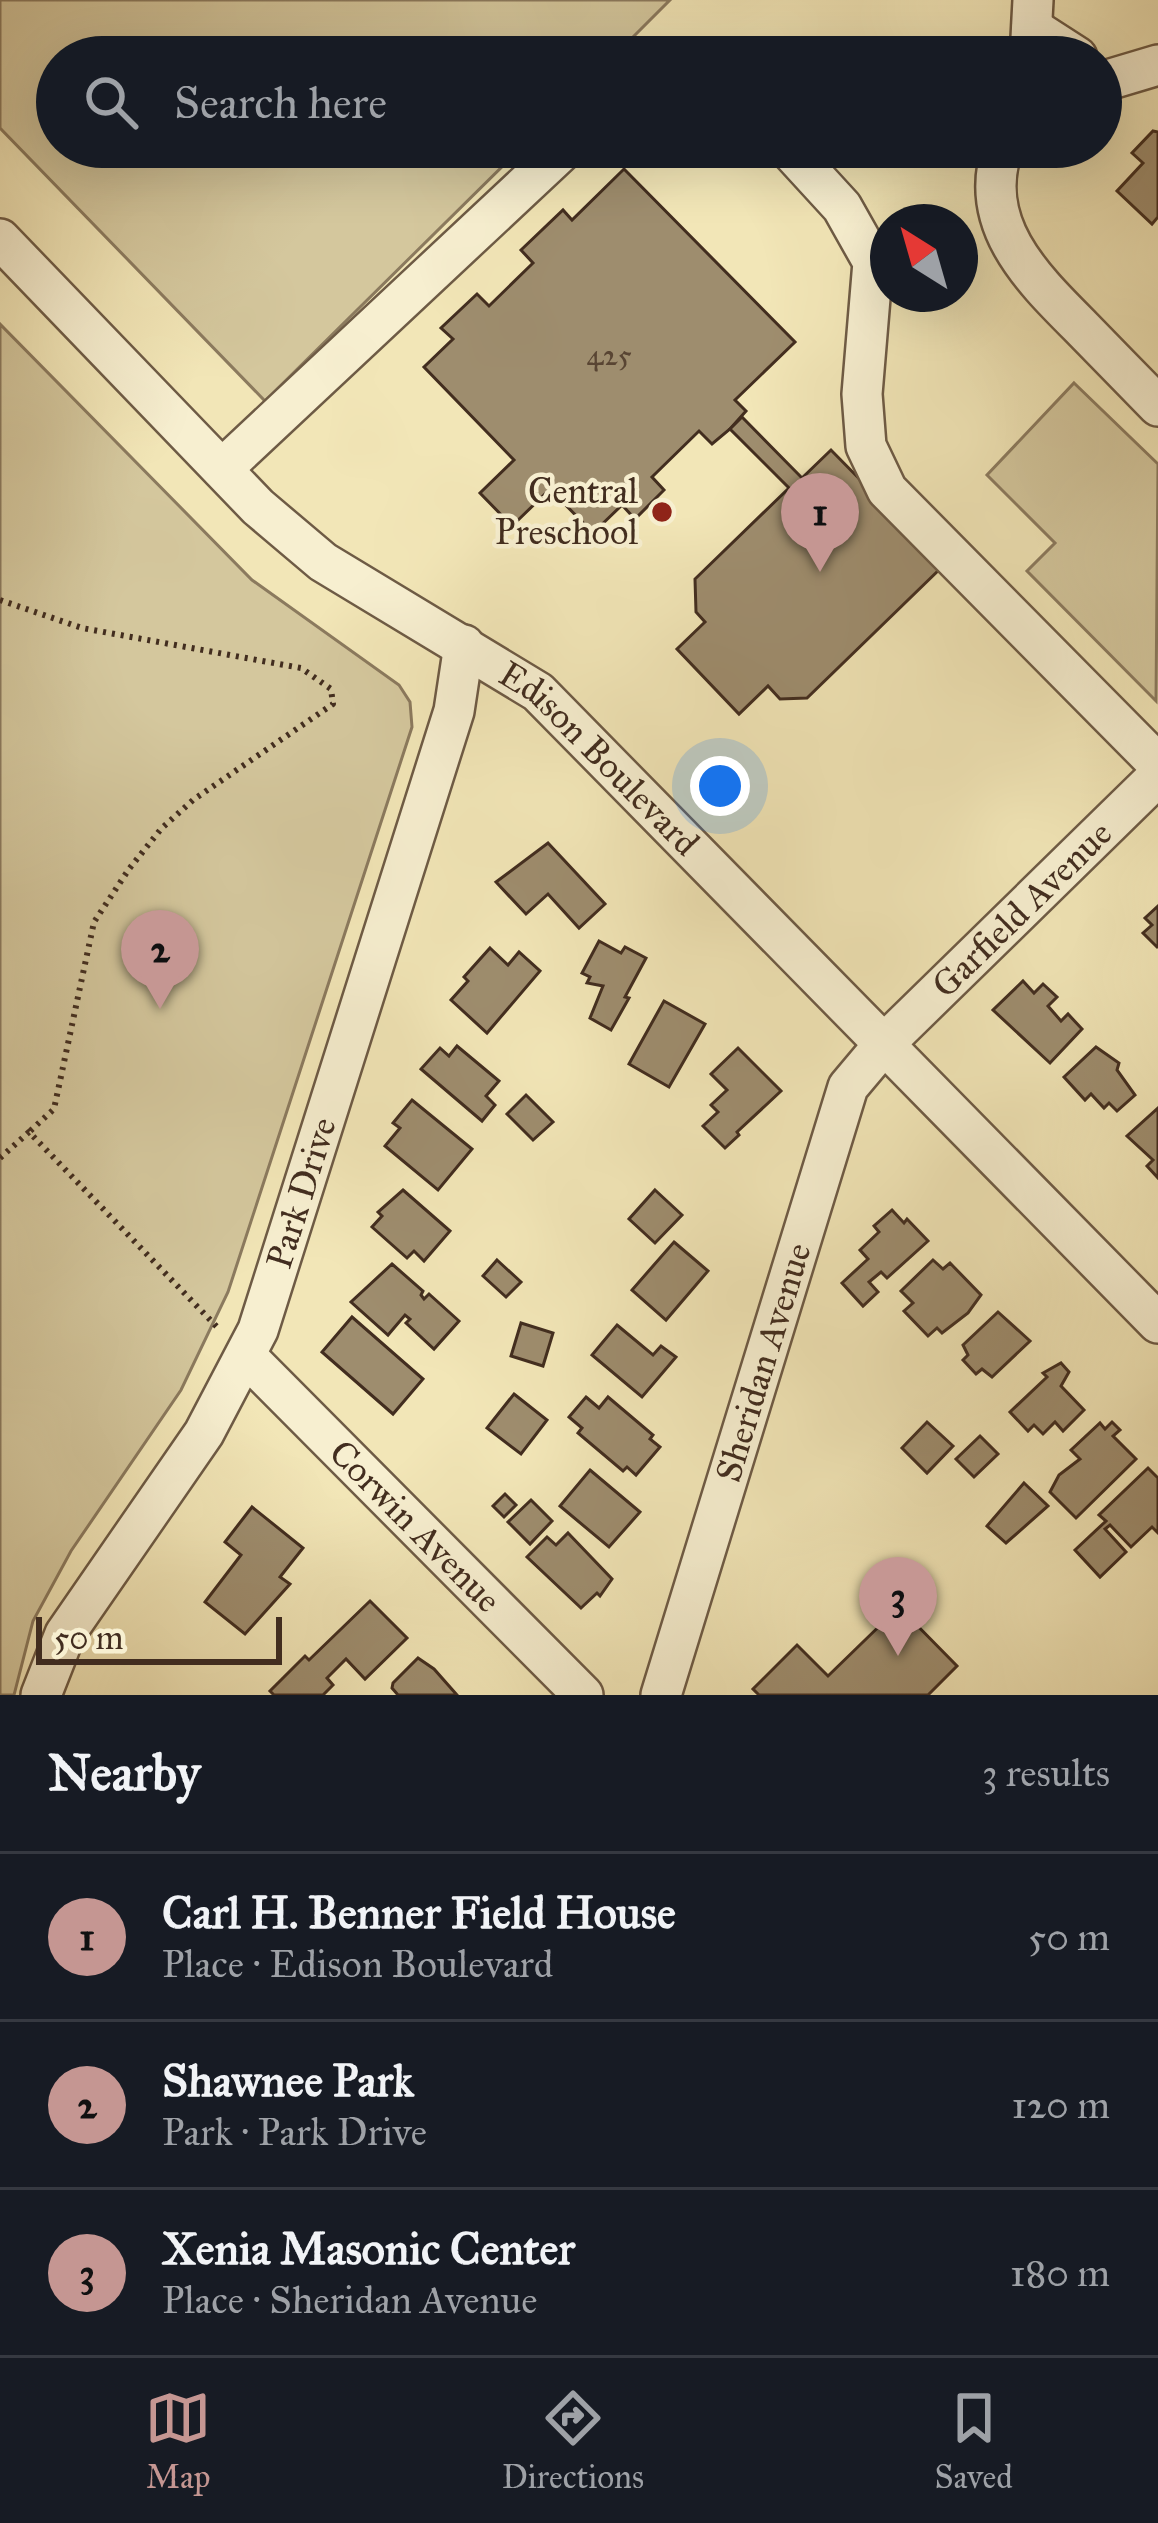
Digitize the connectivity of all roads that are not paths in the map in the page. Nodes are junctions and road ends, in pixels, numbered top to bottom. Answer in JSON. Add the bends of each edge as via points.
{"nodes":[{"id":1,"x":1158,"y":65,"type":"edge"},
{"id":2,"x":1122,"y":69,"type":"edge"},
{"id":3,"x":544,"y":168,"type":"edge"},
{"id":4,"x":806,"y":168,"type":"edge"},
{"id":5,"x":999,"y":168,"type":"edge"},
{"id":6,"x":0,"y":239,"type":"edge"},
{"id":7,"x":1158,"y":406,"type":"edge"},
{"id":8,"x":222,"y":469,"type":"junction"},
{"id":9,"x":464,"y":645,"type":"junction"},
{"id":10,"x":1158,"y":764,"type":"edge"},
{"id":11,"x":1158,"y":776,"type":"edge"},
{"id":12,"x":885,"y":1043,"type":"junction"},
{"id":13,"x":1158,"y":1323,"type":"edge"},
{"id":14,"x":246,"y":1356,"type":"junction"},
{"id":15,"x":41,"y":1695,"type":"edge"},
{"id":16,"x":583,"y":1695,"type":"edge"},
{"id":17,"x":662,"y":1695,"type":"edge"}],
"edges":[{"from":1,"to":2,"type":"street"},
{"from":3,"to":8,"type":"street"},
{"from":4,"to":10,"type":"street","via":[[842,207],[873,262],[862,394],[866,446],[887,490]]},
{"from":5,"to":7,"type":"street","via":[[995,194],[1009,245]]},
{"from":6,"to":8,"type":"street","name":"Edison Boulevard"},
{"from":8,"to":9,"type":"street","name":"Edison Boulevard","via":[[323,562]]},
{"from":9,"to":12,"type":"street","name":"Edison Boulevard","via":[[538,692]]},
{"from":9,"to":14,"type":"street","name":"Park Drive","via":[[454,711]]},
{"from":11,"to":12,"type":"street","name":"Garfield Avenue"},
{"from":12,"to":13,"type":"street","name":"Edison Boulevard"},
{"from":12,"to":17,"type":"street","name":"Sheridan Avenue","via":[[848,1087]]},
{"from":14,"to":15,"type":"street","name":"Park Drive","via":[[204,1433],[65,1634]]},
{"from":14,"to":16,"type":"street","name":"Corwin Avenue"}]}
